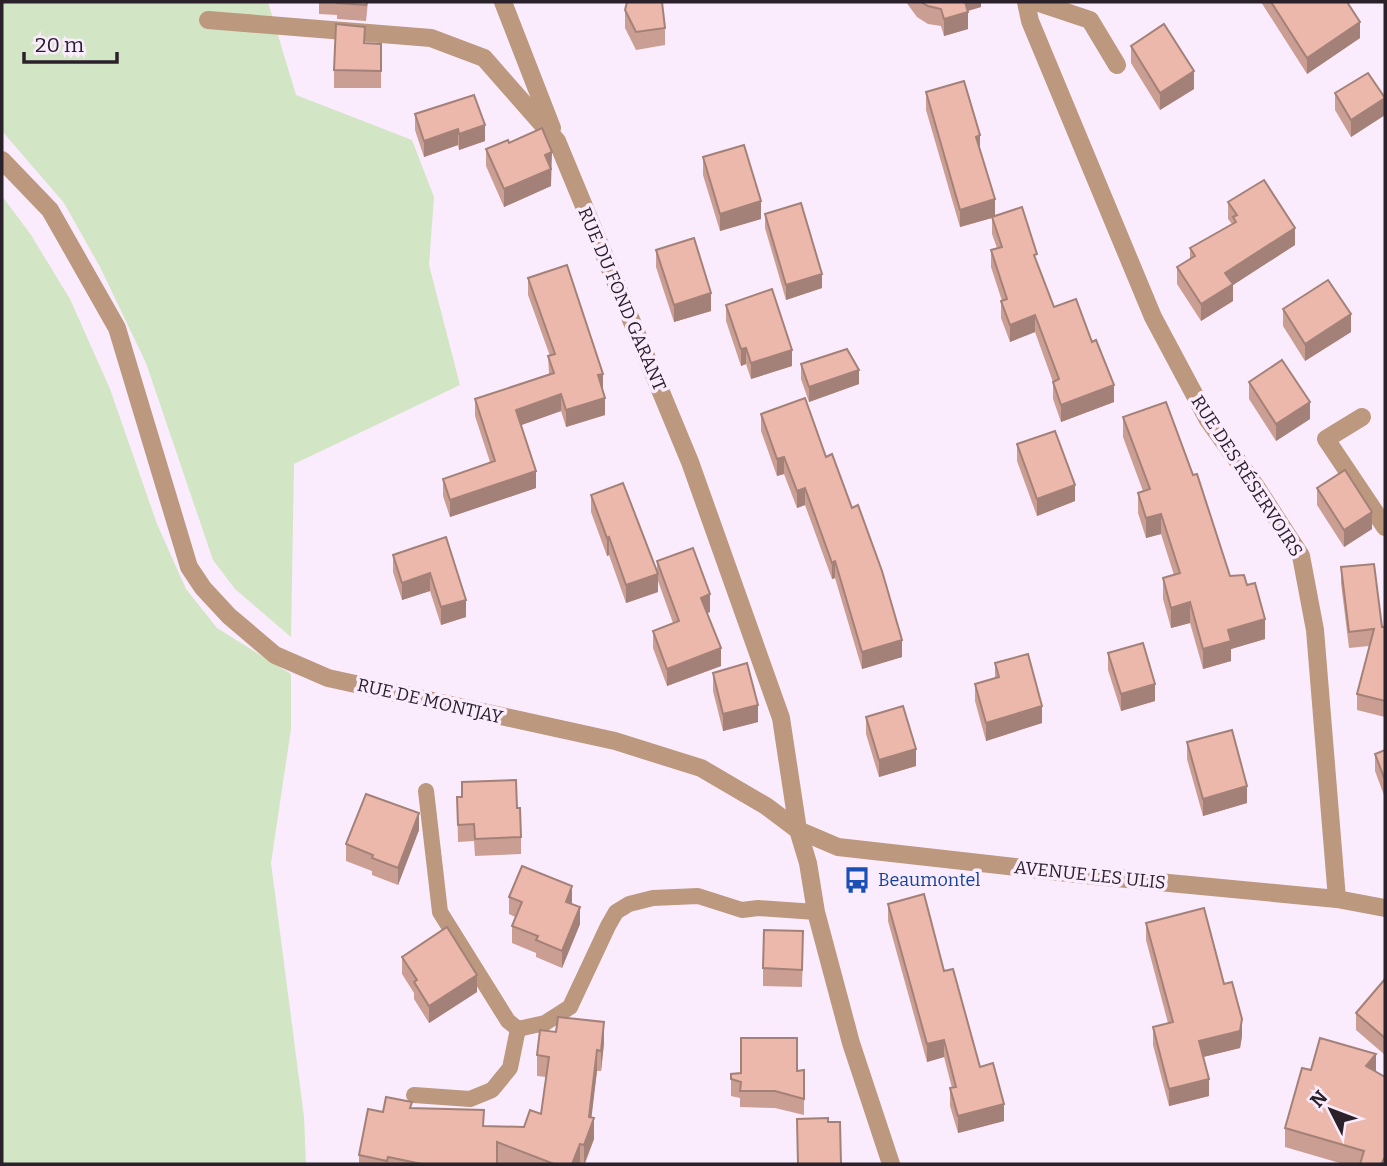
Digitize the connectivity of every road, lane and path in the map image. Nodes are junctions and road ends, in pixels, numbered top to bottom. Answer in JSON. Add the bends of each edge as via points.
{"nodes":[{"id":1,"x":503,"y":2,"type":"edge"},
{"id":2,"x":1026,"y":2,"type":"edge"},
{"id":3,"x":1036,"y":2,"type":"edge"},
{"id":4,"x":208,"y":20,"type":"dead end"},
{"id":5,"x":1117,"y":65,"type":"dead end"},
{"id":6,"x":557,"y":141,"type":"junction"},
{"id":7,"x":2,"y":160,"type":"edge"},
{"id":8,"x":1362,"y":417,"type":"dead end"},
{"id":9,"x":1385,"y":527,"type":"edge"},
{"id":10,"x":426,"y":791,"type":"dead end"},
{"id":11,"x":798,"y":830,"type":"junction"},
{"id":12,"x":1337,"y":899,"type":"junction"},
{"id":13,"x":1385,"y":908,"type":"edge"},
{"id":14,"x":816,"y":912,"type":"junction"},
{"id":15,"x":518,"y":1029,"type":"junction"},
{"id":16,"x":414,"y":1095,"type":"dead end"},
{"id":17,"x":891,"y":1164,"type":"edge"}],
"edges":[{"from":1,"to":6,"type":"street"},
{"from":2,"to":12,"type":"street","name":"RUE DES RÉSERVOIRS","via":[[1153,317],[1208,420],[1301,556],[1315,630]]},
{"from":3,"to":5,"type":"street","via":[[1090,20]]},
{"from":4,"to":6,"type":"street","name":"RUE DU FOND GARANT","via":[[432,38],[484,58]]},
{"from":6,"to":11,"type":"street","name":"RUE DU FOND GARANT","via":[[690,462],[776,706]]},
{"from":7,"to":11,"type":"street","name":"RUE DE MONTJAY","via":[[50,211],[117,328],[188,567],[238,624],[275,655],[327,678],[615,741],[701,768]]},
{"from":8,"to":9,"type":"street","via":[[1326,439]]},
{"from":10,"to":15,"type":"lane","via":[[440,912]]},
{"from":11,"to":12,"type":"street","name":"AVENUE LES ULIS","via":[[838,847]]},
{"from":11,"to":14,"type":"street"},
{"from":12,"to":13,"type":"street","name":"AVENUE LES ULIS"},
{"from":14,"to":15,"type":"lane","via":[[742,910],[698,896],[629,904],[616,912],[570,1007],[545,1023]]},
{"from":14,"to":17,"type":"street","via":[[851,1043]]},
{"from":15,"to":16,"type":"lane","via":[[510,1068],[492,1090],[470,1099]]}]}
